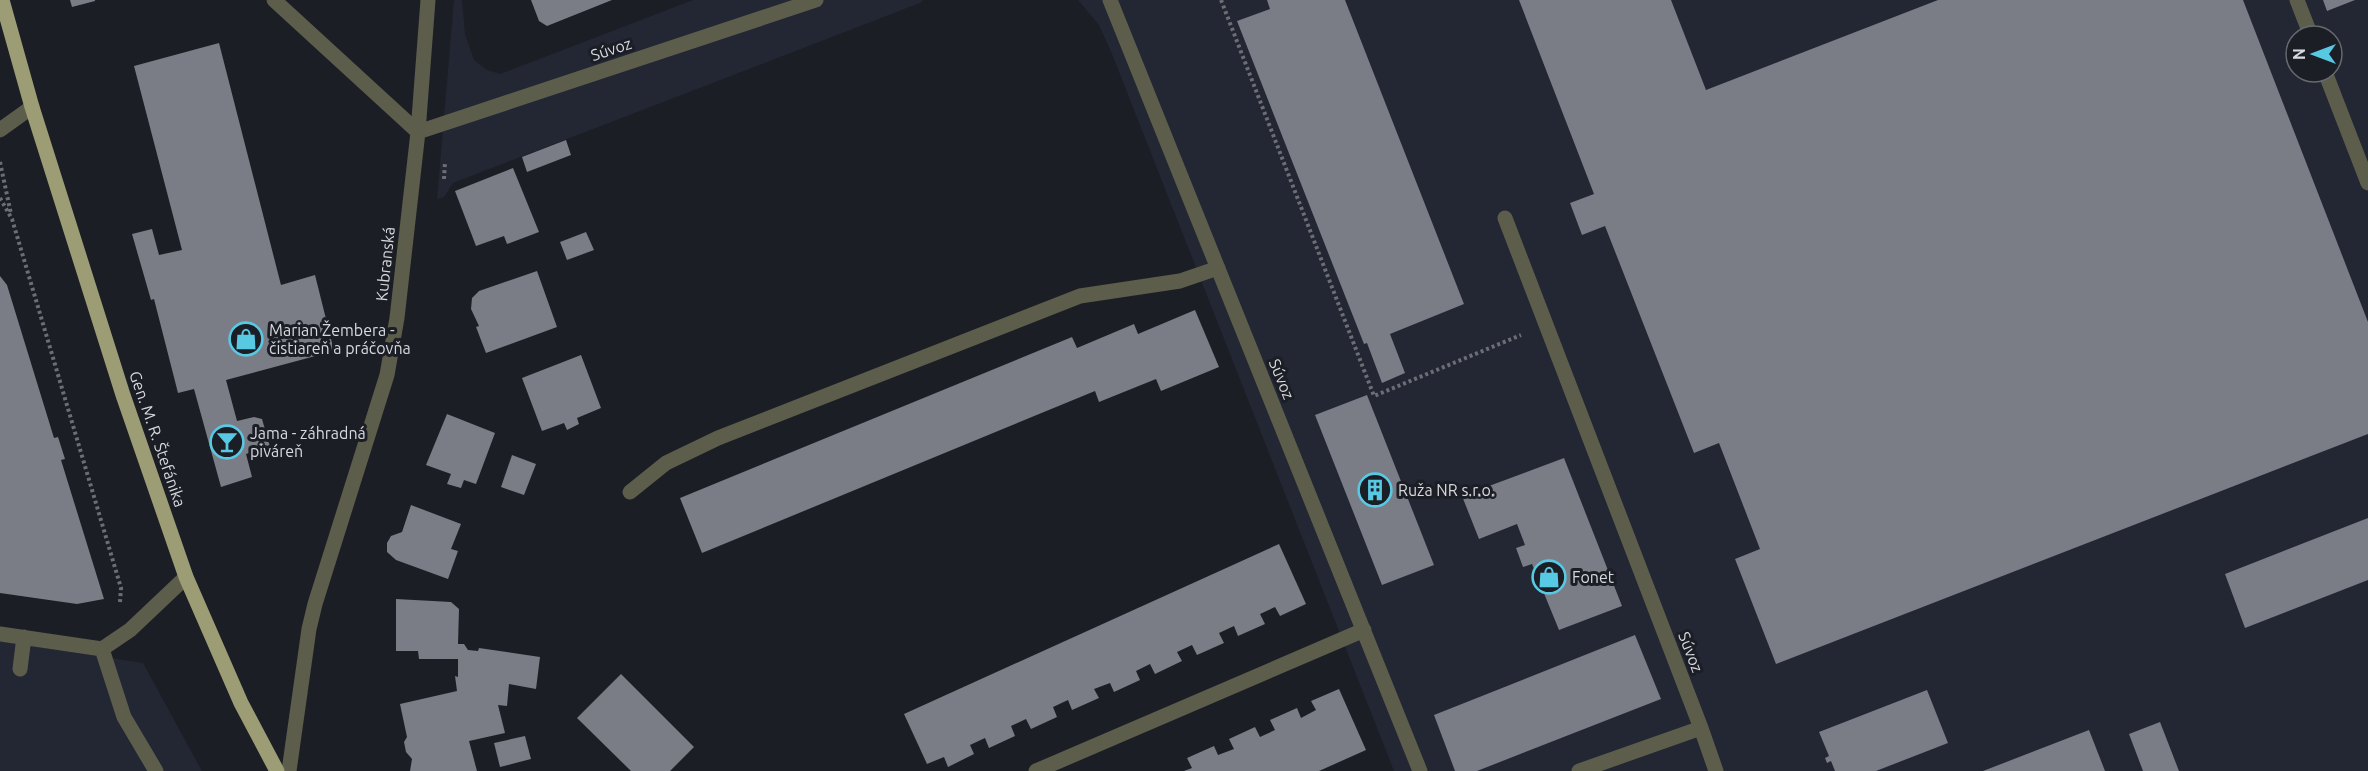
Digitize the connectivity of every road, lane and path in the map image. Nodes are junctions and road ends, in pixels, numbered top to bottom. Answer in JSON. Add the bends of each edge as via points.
{"nodes":[{"id":1,"x":2,"y":0,"type":"edge"},
{"id":2,"x":274,"y":0,"type":"edge"},
{"id":3,"x":428,"y":0,"type":"edge"},
{"id":4,"x":816,"y":0,"type":"edge"},
{"id":5,"x":1110,"y":0,"type":"edge"},
{"id":6,"x":1221,"y":0,"type":"edge"},
{"id":7,"x":2297,"y":0,"type":"edge"},
{"id":8,"x":2306,"y":24,"type":"edge"},
{"id":9,"x":2330,"y":84,"type":"edge"},
{"id":10,"x":32,"y":107,"type":"junction"},
{"id":11,"x":0,"y":130,"type":"edge"},
{"id":12,"x":418,"y":132,"type":"junction"},
{"id":13,"x":0,"y":162,"type":"edge"},
{"id":14,"x":2368,"y":183,"type":"edge"},
{"id":15,"x":0,"y":198,"type":"edge"},
{"id":16,"x":1505,"y":218,"type":"dead end"},
{"id":17,"x":12,"y":219,"type":"junction"},
{"id":18,"x":1218,"y":268,"type":"junction"},
{"id":19,"x":1544,"y":325,"type":"junction"},
{"id":20,"x":630,"y":492,"type":"dead end"},
{"id":21,"x":186,"y":577,"type":"junction"},
{"id":22,"x":130,"y":630,"type":"junction"},
{"id":23,"x":1364,"y":630,"type":"junction"},
{"id":24,"x":0,"y":634,"type":"edge"},
{"id":25,"x":24,"y":638,"type":"junction"},
{"id":26,"x":102,"y":649,"type":"junction"},
{"id":27,"x":20,"y":669,"type":"dead end"},
{"id":28,"x":99,"y":680,"type":"dead end"},
{"id":29,"x":1701,"y":729,"type":"junction"},
{"id":30,"x":156,"y":771,"type":"edge"},
{"id":31,"x":277,"y":771,"type":"edge"},
{"id":32,"x":289,"y":771,"type":"edge"},
{"id":33,"x":1036,"y":771,"type":"edge"},
{"id":34,"x":1420,"y":771,"type":"edge"},
{"id":35,"x":1579,"y":771,"type":"edge"},
{"id":36,"x":1716,"y":771,"type":"edge"}],
"edges":[{"from":1,"to":10,"type":"main road","name":"Gen. M. R. Štefánika"},
{"from":2,"to":12,"type":"street"},
{"from":3,"to":12,"type":"street","name":"Kubranská"},
{"from":4,"to":12,"type":"street","name":"Súvoz"},
{"from":5,"to":18,"type":"street","name":"Súvoz"},
{"from":6,"to":19,"type":"path","via":[[1374,396]]},
{"from":7,"to":8,"type":"street"},
{"from":9,"to":14,"type":"street"},
{"from":10,"to":11,"type":"street"},
{"from":10,"to":21,"type":"main road","name":"Gen. M. R. Štefánika","via":[[123,395]]},
{"from":12,"to":32,"type":"street","name":"Kubranská","via":[[387,375],[315,604]]},
{"from":13,"to":17,"type":"path"},
{"from":15,"to":17,"type":"path"},
{"from":16,"to":19,"type":"street","name":"Súvoz"},
{"from":17,"to":22,"type":"path","via":[[121,588],[120,612]]},
{"from":18,"to":20,"type":"street","via":[[1180,280],[1080,296],[718,438],[666,463]]},
{"from":18,"to":23,"type":"street","name":"Súvoz"},
{"from":19,"to":29,"type":"street","name":"Súvoz"},
{"from":21,"to":22,"type":"street"},
{"from":21,"to":31,"type":"main road","name":"Gen. M. R. Štefánika","via":[[240,703]]},
{"from":22,"to":26,"type":"street"},
{"from":23,"to":33,"type":"street"},
{"from":23,"to":34,"type":"street","name":"Súvoz"},
{"from":24,"to":25,"type":"street"},
{"from":25,"to":26,"type":"street"},
{"from":25,"to":27,"type":"street"},
{"from":26,"to":28,"type":"street"},
{"from":26,"to":30,"type":"street","via":[[124,717]]},
{"from":29,"to":35,"type":"street"},
{"from":29,"to":36,"type":"street","name":"Súvoz"}]}
